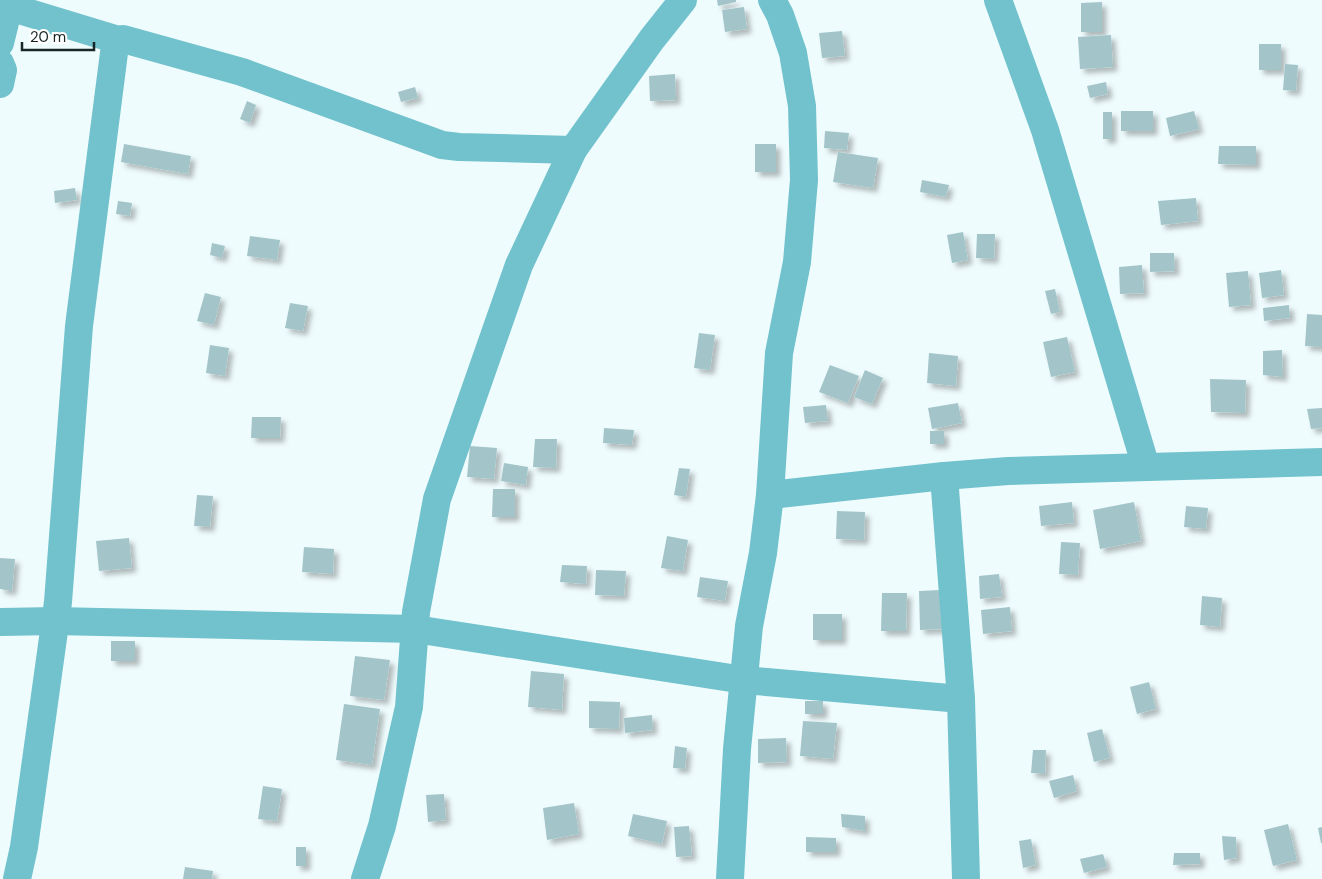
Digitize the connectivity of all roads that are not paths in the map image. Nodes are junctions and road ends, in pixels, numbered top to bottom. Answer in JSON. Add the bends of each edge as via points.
{"nodes":[{"id":1,"x":683,"y":0,"type":"edge"},
{"id":2,"x":772,"y":0,"type":"edge"},
{"id":3,"x":998,"y":0,"type":"edge"},
{"id":4,"x":5,"y":5,"type":"edge"},
{"id":5,"x":118,"y":40,"type":"junction"},
{"id":6,"x":0,"y":44,"type":"edge"},
{"id":7,"x":0,"y":63,"type":"edge"},
{"id":8,"x":0,"y":84,"type":"edge"},
{"id":9,"x":574,"y":150,"type":"junction"},
{"id":10,"x":1322,"y":462,"type":"edge"},
{"id":11,"x":1146,"y":467,"type":"junction"},
{"id":12,"x":944,"y":476,"type":"junction"},
{"id":13,"x":770,"y":495,"type":"junction"},
{"id":14,"x":56,"y":621,"type":"junction"},
{"id":15,"x":0,"y":622,"type":"edge"},
{"id":16,"x":415,"y":629,"type":"junction"},
{"id":17,"x":744,"y":680,"type":"junction"},
{"id":18,"x":961,"y":698,"type":"junction"},
{"id":19,"x":17,"y":879,"type":"edge"},
{"id":20,"x":365,"y":879,"type":"edge"},
{"id":21,"x":730,"y":879,"type":"edge"},
{"id":22,"x":966,"y":879,"type":"edge"}],
"edges":[{"from":1,"to":9,"type":"street"},
{"from":2,"to":13,"type":"street","via":[[793,53],[802,106],[804,180],[797,262],[779,353]]},
{"from":3,"to":11,"type":"street","via":[[1045,130]]},
{"from":4,"to":5,"type":"street"},
{"from":4,"to":6,"type":"street"},
{"from":5,"to":9,"type":"street","via":[[123,38],[242,72],[442,145]]},
{"from":5,"to":14,"type":"street","via":[[79,326]]},
{"from":7,"to":8,"type":"street","via":[[3,70]]},
{"from":9,"to":16,"type":"street","via":[[519,265],[437,500]]},
{"from":10,"to":11,"type":"street"},
{"from":11,"to":12,"type":"street"},
{"from":12,"to":13,"type":"street"},
{"from":12,"to":18,"type":"street"},
{"from":13,"to":17,"type":"street","via":[[749,626]]},
{"from":14,"to":15,"type":"street"},
{"from":14,"to":16,"type":"street"},
{"from":14,"to":19,"type":"street"},
{"from":16,"to":17,"type":"street"},
{"from":16,"to":20,"type":"street","via":[[409,707],[382,826]]},
{"from":17,"to":18,"type":"street"},
{"from":17,"to":21,"type":"street"},
{"from":18,"to":22,"type":"street"}]}
